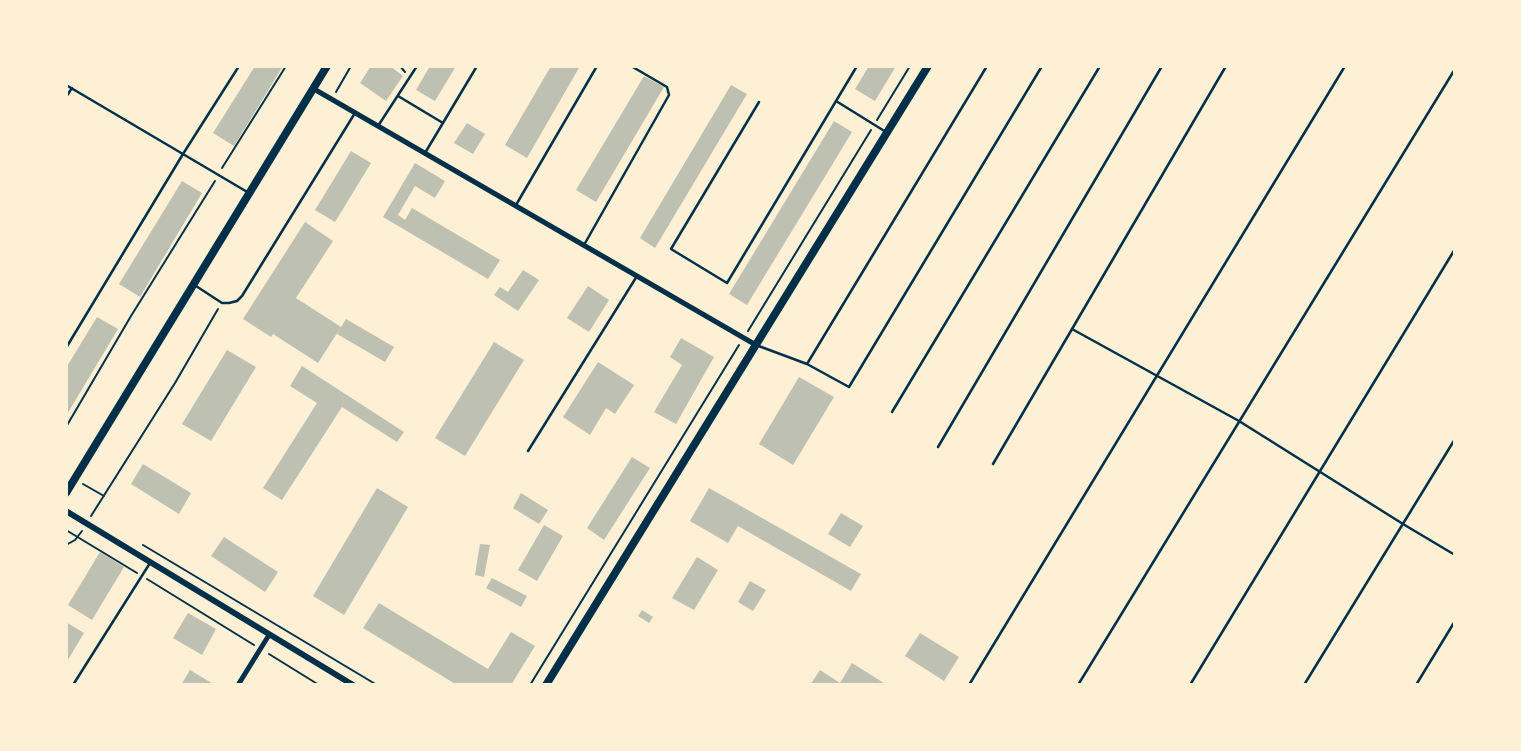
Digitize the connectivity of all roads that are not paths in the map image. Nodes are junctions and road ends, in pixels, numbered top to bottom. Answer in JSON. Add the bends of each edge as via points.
{"nodes":[{"id":1,"x":238,"y":66,"type":"edge"},
{"id":2,"x":328,"y":66,"type":"edge"},
{"id":3,"x":416,"y":66,"type":"edge"},
{"id":4,"x":477,"y":66,"type":"edge"},
{"id":5,"x":597,"y":66,"type":"edge"},
{"id":6,"x":631,"y":66,"type":"edge"},
{"id":7,"x":857,"y":66,"type":"edge"},
{"id":8,"x":928,"y":66,"type":"edge"},
{"id":9,"x":987,"y":66,"type":"edge"},
{"id":10,"x":1042,"y":66,"type":"edge"},
{"id":11,"x":1100,"y":66,"type":"edge"},
{"id":12,"x":1162,"y":66,"type":"edge"},
{"id":13,"x":1226,"y":66,"type":"edge"},
{"id":14,"x":1345,"y":66,"type":"edge"},
{"id":15,"x":1455,"y":69,"type":"edge"},
{"id":16,"x":66,"y":85,"type":"edge"},
{"id":17,"x":72,"y":88,"type":"junction"},
{"id":18,"x":314,"y":89,"type":"junction"},
{"id":19,"x":397,"y":95,"type":"junction"},
{"id":20,"x":66,"y":97,"type":"edge"},
{"id":21,"x":836,"y":101,"type":"junction"},
{"id":22,"x":759,"y":102,"type":"dead end"},
{"id":23,"x":355,"y":113,"type":"junction"},
{"id":24,"x":443,"y":123,"type":"junction"},
{"id":25,"x":378,"y":126,"type":"junction"},
{"id":26,"x":888,"y":132,"type":"junction"},
{"id":27,"x":183,"y":154,"type":"junction"},
{"id":28,"x":425,"y":154,"type":"junction"},
{"id":29,"x":250,"y":193,"type":"junction"},
{"id":30,"x":516,"y":206,"type":"junction"},
{"id":31,"x":584,"y":245,"type":"junction"},
{"id":32,"x":1455,"y":249,"type":"edge"},
{"id":33,"x":637,"y":276,"type":"junction"},
{"id":34,"x":194,"y":285,"type":"junction"},
{"id":35,"x":1072,"y":329,"type":"junction"},
{"id":36,"x":756,"y":345,"type":"junction"},
{"id":37,"x":66,"y":348,"type":"edge"},
{"id":38,"x":806,"y":364,"type":"junction"},
{"id":39,"x":1157,"y":376,"type":"junction"},
{"id":40,"x":892,"y":412,"type":"dead end"},
{"id":41,"x":1239,"y":421,"type":"junction"},
{"id":42,"x":1455,"y":439,"type":"edge"},
{"id":43,"x":938,"y":447,"type":"dead end"},
{"id":44,"x":528,"y":451,"type":"dead end"},
{"id":45,"x":993,"y":464,"type":"dead end"},
{"id":46,"x":1319,"y":472,"type":"junction"},
{"id":47,"x":66,"y":493,"type":"edge"},
{"id":48,"x":66,"y":511,"type":"edge"},
{"id":49,"x":1402,"y":524,"type":"junction"},
{"id":50,"x":1455,"y":555,"type":"edge"},
{"id":51,"x":150,"y":563,"type":"junction"},
{"id":52,"x":1455,"y":621,"type":"edge"},
{"id":53,"x":269,"y":635,"type":"junction"},
{"id":54,"x":73,"y":685,"type":"edge"},
{"id":55,"x":238,"y":685,"type":"edge"},
{"id":56,"x":353,"y":685,"type":"edge"},
{"id":57,"x":546,"y":685,"type":"edge"},
{"id":58,"x":969,"y":685,"type":"edge"},
{"id":59,"x":1078,"y":685,"type":"edge"},
{"id":60,"x":1190,"y":685,"type":"edge"},
{"id":61,"x":1304,"y":685,"type":"edge"},
{"id":62,"x":1416,"y":685,"type":"edge"}],
"edges":[{"from":1,"to":27,"type":"lane"},
{"from":2,"to":18,"type":"main road"},
{"from":3,"to":19,"type":"lane"},
{"from":4,"to":24,"type":"lane"},
{"from":5,"to":30,"type":"lane"},
{"from":6,"to":31,"type":"lane","via":[[667,87],[669,95]]},
{"from":7,"to":21,"type":"lane"},
{"from":8,"to":26,"type":"main road"},
{"from":9,"to":38,"type":"lane"},
{"from":10,"to":38,"type":"lane","via":[[848,387]]},
{"from":11,"to":40,"type":"lane"},
{"from":12,"to":43,"type":"lane"},
{"from":13,"to":35,"type":"lane"},
{"from":14,"to":39,"type":"lane"},
{"from":15,"to":41,"type":"lane"},
{"from":16,"to":17,"type":"lane"},
{"from":17,"to":20,"type":"lane"},
{"from":17,"to":27,"type":"lane"},
{"from":18,"to":23,"type":"street"},
{"from":18,"to":29,"type":"main road"},
{"from":19,"to":24,"type":"lane"},
{"from":19,"to":25,"type":"lane"},
{"from":21,"to":22,"type":"lane","via":[[727,283],[671,249]]},
{"from":21,"to":26,"type":"lane"},
{"from":23,"to":25,"type":"street"},
{"from":23,"to":34,"type":"lane","via":[[242,296],[237,301],[222,303]]},
{"from":24,"to":28,"type":"lane"},
{"from":25,"to":28,"type":"street"},
{"from":26,"to":36,"type":"main road"},
{"from":27,"to":29,"type":"lane"},
{"from":27,"to":37,"type":"lane"},
{"from":28,"to":30,"type":"street"},
{"from":29,"to":34,"type":"main road"},
{"from":30,"to":31,"type":"street"},
{"from":31,"to":33,"type":"street"},
{"from":32,"to":46,"type":"lane"},
{"from":33,"to":36,"type":"street"},
{"from":33,"to":44,"type":"lane"},
{"from":34,"to":47,"type":"main road"},
{"from":35,"to":39,"type":"lane"},
{"from":35,"to":45,"type":"lane"},
{"from":36,"to":38,"type":"lane"},
{"from":36,"to":57,"type":"main road"},
{"from":39,"to":41,"type":"lane"},
{"from":39,"to":58,"type":"lane"},
{"from":41,"to":46,"type":"lane"},
{"from":41,"to":59,"type":"lane"},
{"from":42,"to":49,"type":"lane"},
{"from":46,"to":49,"type":"lane"},
{"from":46,"to":60,"type":"lane"},
{"from":48,"to":51,"type":"street"},
{"from":49,"to":50,"type":"lane"},
{"from":49,"to":61,"type":"lane"},
{"from":51,"to":53,"type":"street"},
{"from":51,"to":54,"type":"lane"},
{"from":52,"to":62,"type":"lane"},
{"from":53,"to":55,"type":"street"},
{"from":53,"to":56,"type":"street"}]}
